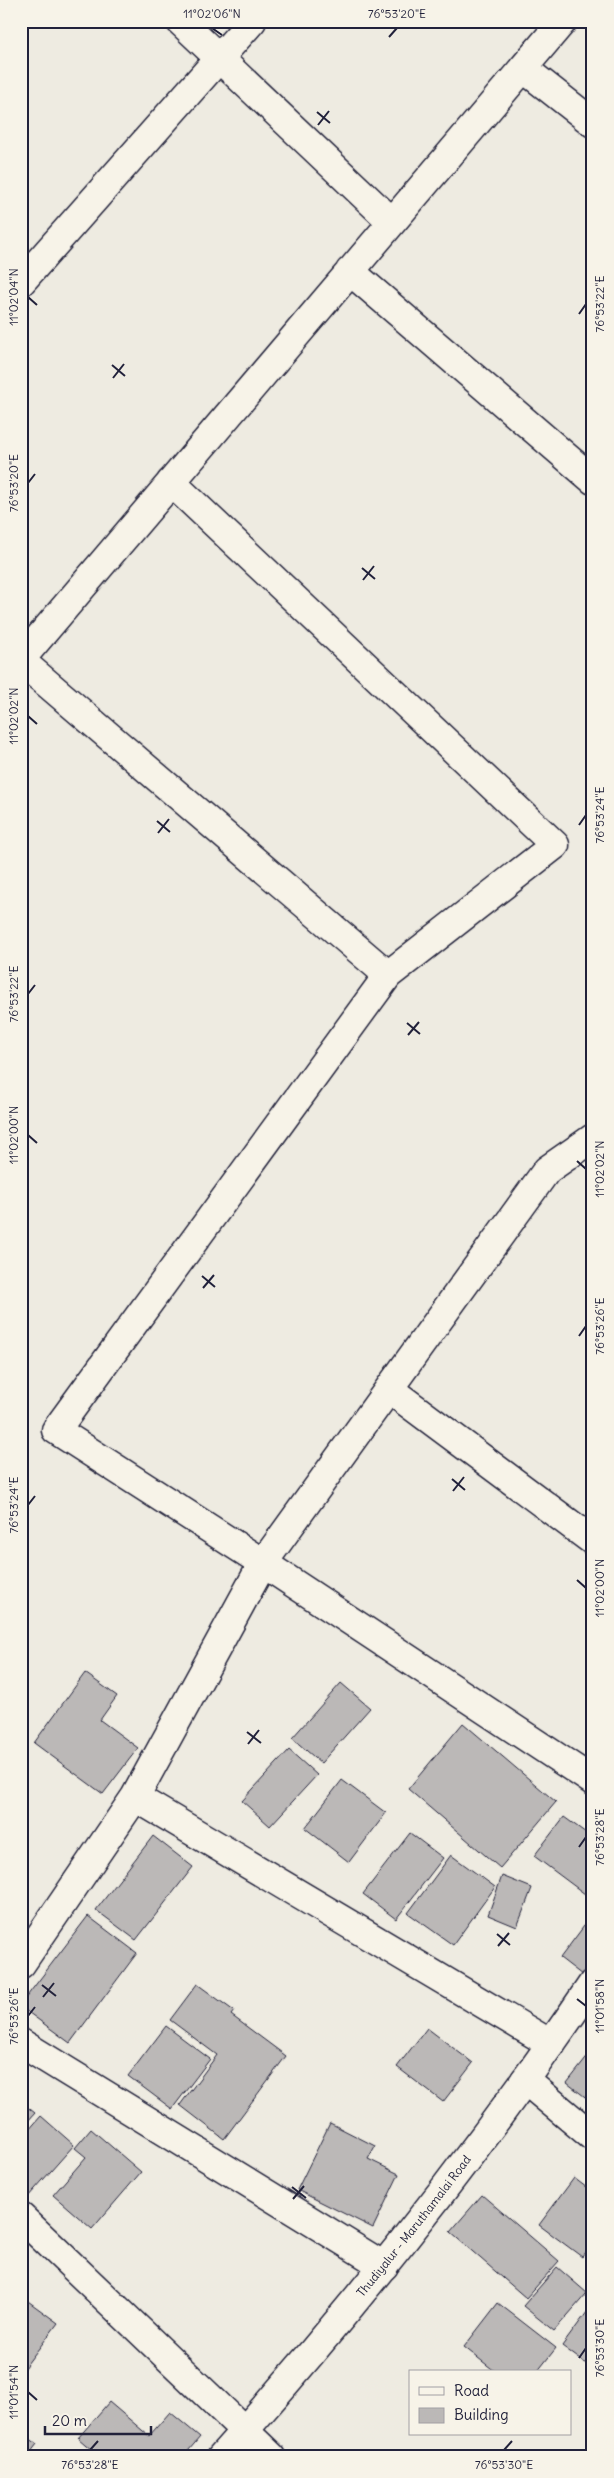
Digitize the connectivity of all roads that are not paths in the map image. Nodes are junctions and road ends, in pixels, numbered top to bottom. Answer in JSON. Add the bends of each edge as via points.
{"nodes":[{"id":1,"x":180,"y":21,"type":"edge"},
{"id":2,"x":252,"y":21,"type":"edge"},
{"id":3,"x":563,"y":21,"type":"edge"},
{"id":4,"x":219,"y":60,"type":"junction"},
{"id":5,"x":523,"y":68,"type":"junction"},
{"id":6,"x":593,"y":123,"type":"edge"},
{"id":7,"x":392,"y":222,"type":"junction"},
{"id":8,"x":350,"y":272,"type":"junction"},
{"id":9,"x":21,"y":282,"type":"edge"},
{"id":10,"x":589,"y":470,"type":"edge"},
{"id":11,"x":171,"y":482,"type":"junction"},
{"id":12,"x":21,"y":660,"type":"edge"},
{"id":13,"x":388,"y":975,"type":"junction"},
{"id":14,"x":593,"y":1138,"type":"edge"},
{"id":15,"x":389,"y":1388,"type":"junction"},
{"id":16,"x":593,"y":1540,"type":"edge"},
{"id":17,"x":263,"y":1563,"type":"junction"},
{"id":18,"x":593,"y":1781,"type":"edge"},
{"id":19,"x":135,"y":1797,"type":"junction"},
{"id":20,"x":21,"y":1964,"type":"edge"},
{"id":21,"x":593,"y":1983,"type":"edge"},
{"id":22,"x":21,"y":2043,"type":"edge"},
{"id":23,"x":551,"y":2044,"type":"junction"},
{"id":24,"x":525,"y":2080,"type":"junction"},
{"id":25,"x":593,"y":2137,"type":"edge"},
{"id":26,"x":21,"y":2217,"type":"edge"},
{"id":27,"x":384,"y":2266,"type":"junction"},
{"id":28,"x":245,"y":2430,"type":"junction"},
{"id":29,"x":221,"y":2457,"type":"edge"},
{"id":30,"x":272,"y":2457,"type":"edge"}],
"edges":[{"from":1,"to":4,"type":"street"},
{"from":2,"to":4,"type":"street"},
{"from":3,"to":5,"type":"street"},
{"from":4,"to":7,"type":"street"},
{"from":4,"to":9,"type":"street"},
{"from":5,"to":6,"type":"street"},
{"from":5,"to":7,"type":"street"},
{"from":7,"to":8,"type":"street"},
{"from":8,"to":10,"type":"street"},
{"from":8,"to":11,"type":"street"},
{"from":11,"to":12,"type":"street"},
{"from":11,"to":13,"type":"street","via":[[555,845]]},
{"from":12,"to":13,"type":"street"},
{"from":13,"to":17,"type":"street","via":[[56,1430]]},
{"from":14,"to":15,"type":"street","via":[[547,1170]]},
{"from":15,"to":16,"type":"street"},
{"from":15,"to":17,"type":"street"},
{"from":17,"to":18,"type":"street"},
{"from":17,"to":19,"type":"street"},
{"from":19,"to":20,"type":"street"},
{"from":19,"to":23,"type":"street"},
{"from":21,"to":23,"type":"street","name":"Thudiyalur - Maruthamalai Road"},
{"from":22,"to":27,"type":"street"},
{"from":23,"to":24,"type":"street","name":"Thudiyalur - Maruthamalai Road"},
{"from":24,"to":25,"type":"street"},
{"from":24,"to":27,"type":"street","name":"Thudiyalur - Maruthamalai Road"},
{"from":26,"to":28,"type":"street"},
{"from":27,"to":28,"type":"street","name":"Thudiyalur - Maruthamalai Road"},
{"from":28,"to":29,"type":"street","name":"Thudiyalur - Maruthamalai Road"},
{"from":28,"to":30,"type":"street"}]}
